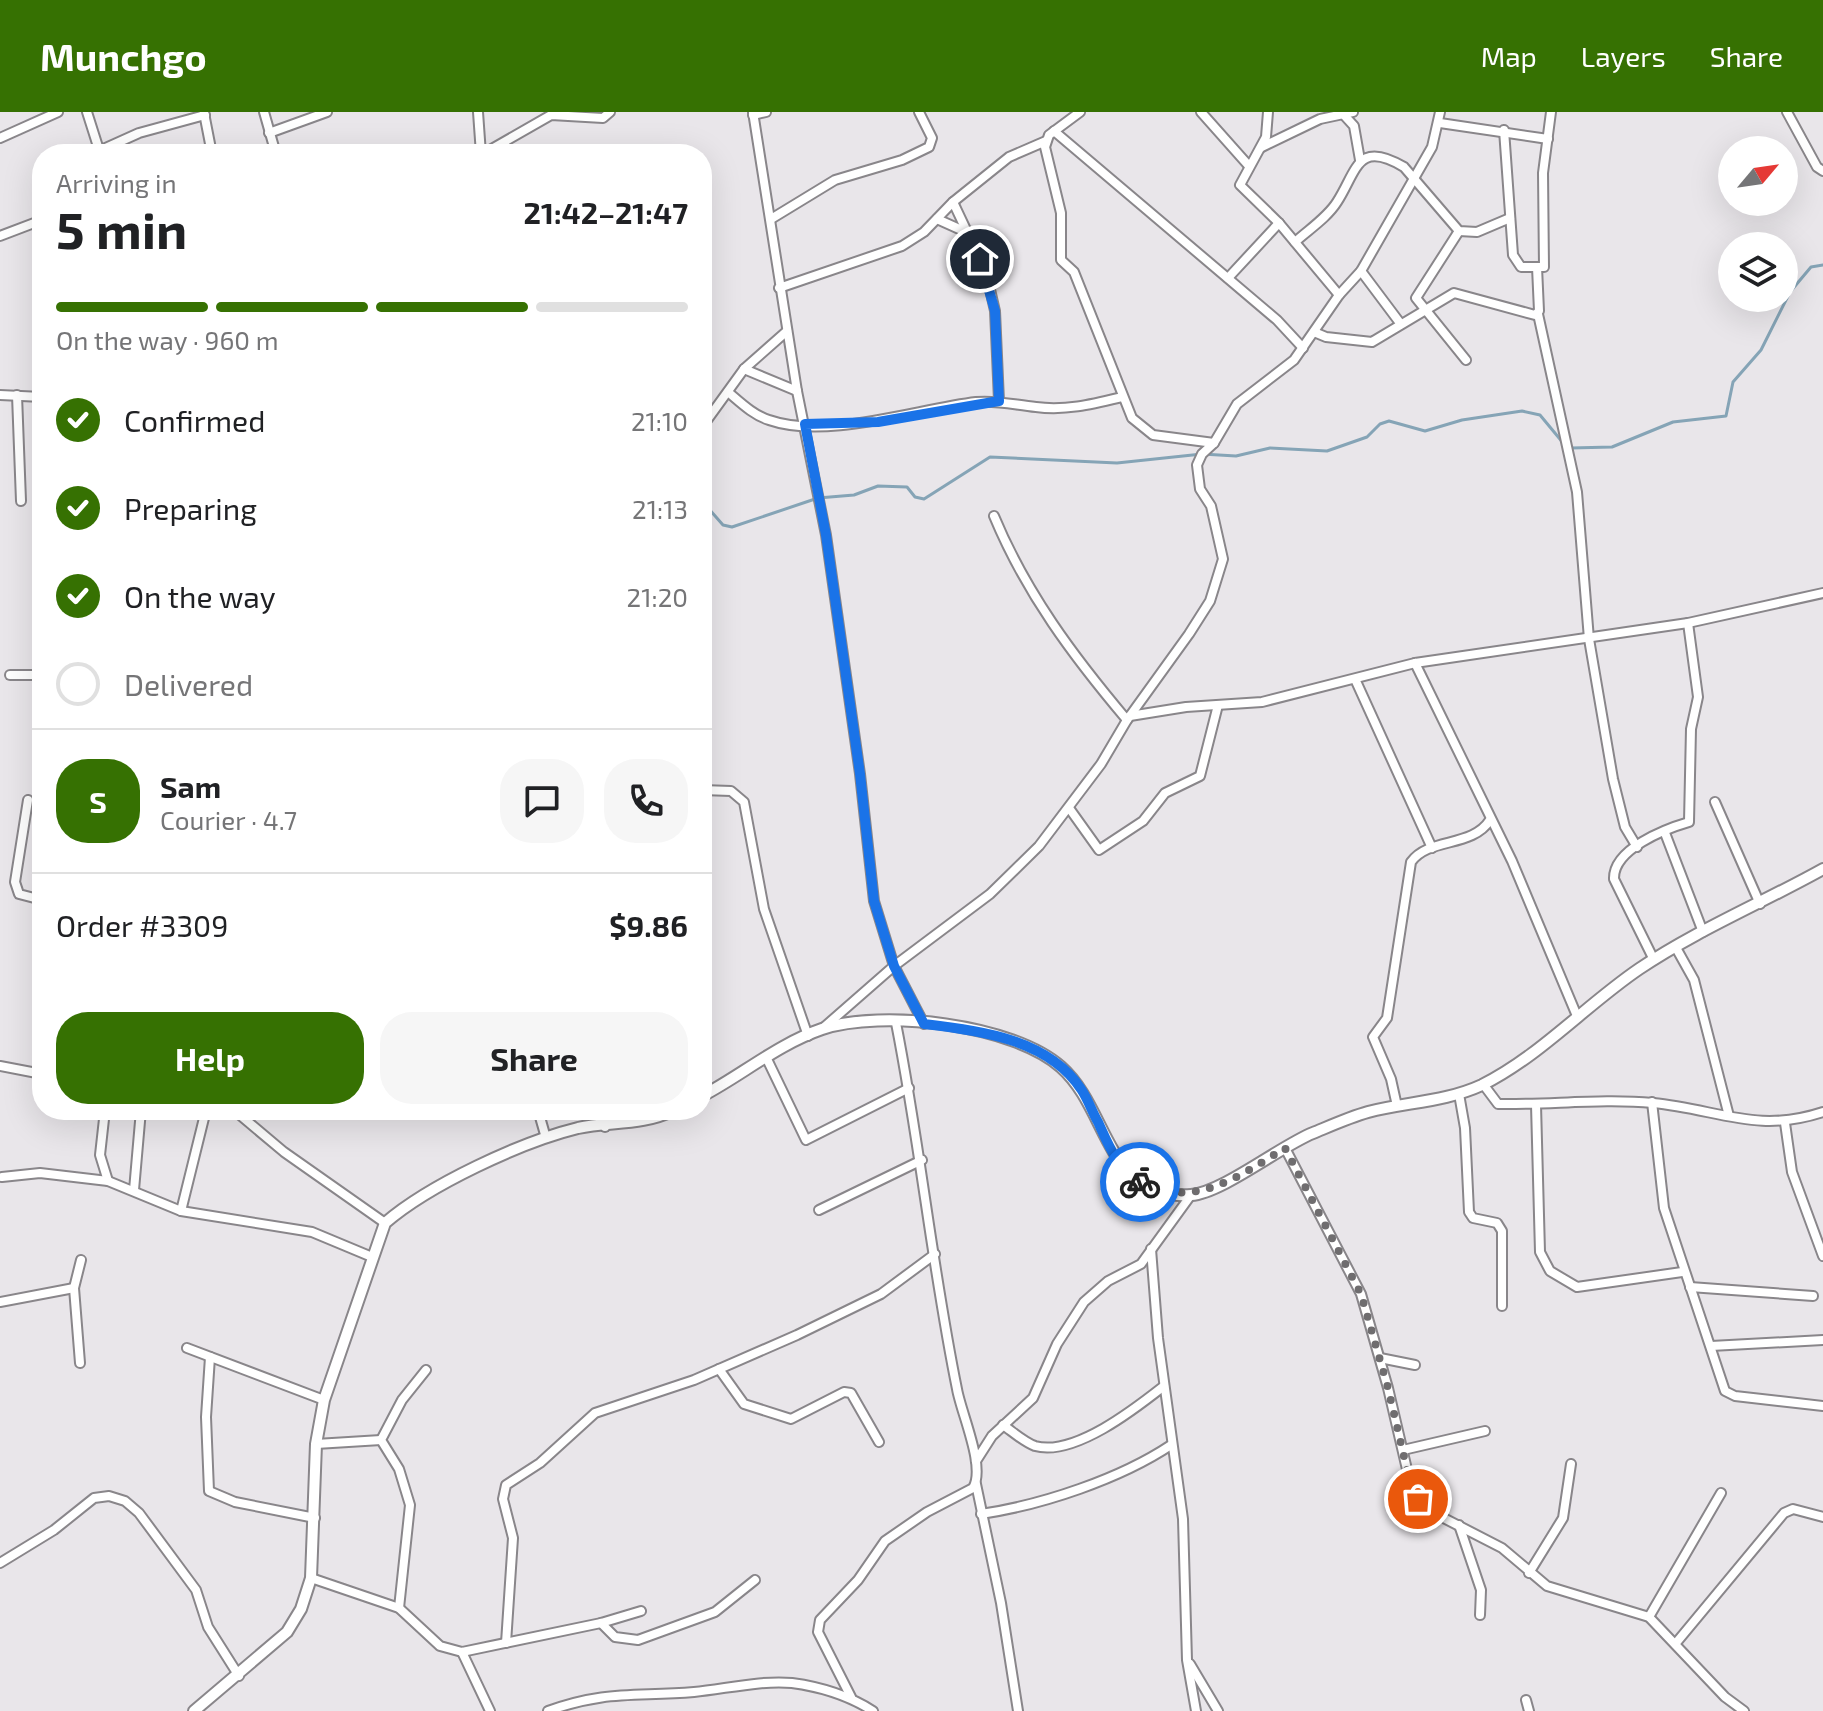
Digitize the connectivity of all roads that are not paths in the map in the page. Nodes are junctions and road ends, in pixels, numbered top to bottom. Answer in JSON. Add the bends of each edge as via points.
{"nodes":[{"id":1,"x":58,"y":112,"type":"edge"},
{"id":2,"x":87,"y":112,"type":"edge"},
{"id":3,"x":264,"y":112,"type":"edge"},
{"id":4,"x":327,"y":112,"type":"edge"},
{"id":5,"x":478,"y":112,"type":"edge"},
{"id":6,"x":610,"y":112,"type":"edge"},
{"id":7,"x":766,"y":112,"type":"edge"},
{"id":8,"x":933,"y":112,"type":"edge"},
{"id":9,"x":1080,"y":112,"type":"edge"},
{"id":10,"x":1201,"y":112,"type":"edge"},
{"id":11,"x":1268,"y":112,"type":"edge"},
{"id":12,"x":1353,"y":112,"type":"edge"},
{"id":13,"x":1440,"y":112,"type":"edge"},
{"id":14,"x":1551,"y":112,"type":"edge"},
{"id":15,"x":1787,"y":112,"type":"edge"},
{"id":16,"x":753,"y":113,"type":"edge"},
{"id":17,"x":204,"y":114,"type":"edge"},
{"id":18,"x":1343,"y":114,"type":"junction"},
{"id":19,"x":922,"y":116,"type":"edge"},
{"id":20,"x":1440,"y":123,"type":"junction"},
{"id":21,"x":1504,"y":130,"type":"junction"},
{"id":22,"x":1054,"y":131,"type":"junction"},
{"id":23,"x":269,"y":133,"type":"junction"},
{"id":24,"x":0,"y":138,"type":"edge"},
{"id":25,"x":1548,"y":139,"type":"junction"},
{"id":26,"x":1046,"y":141,"type":"junction"},
{"id":27,"x":97,"y":144,"type":"edge"},
{"id":28,"x":119,"y":144,"type":"edge"},
{"id":29,"x":210,"y":144,"type":"edge"},
{"id":30,"x":273,"y":144,"type":"edge"},
{"id":31,"x":481,"y":144,"type":"edge"},
{"id":32,"x":500,"y":144,"type":"edge"},
{"id":33,"x":1262,"y":147,"type":"junction"},
{"id":34,"x":1360,"y":160,"type":"junction"},
{"id":35,"x":1249,"y":166,"type":"junction"},
{"id":36,"x":1823,"y":171,"type":"edge"},
{"id":37,"x":1415,"y":177,"type":"junction"},
{"id":38,"x":953,"y":202,"type":"junction"},
{"id":39,"x":1510,"y":218,"type":"junction"},
{"id":40,"x":771,"y":219,"type":"junction"},
{"id":41,"x":937,"y":219,"type":"junction"},
{"id":42,"x":1279,"y":223,"type":"junction"},
{"id":43,"x":32,"y":224,"type":"edge"},
{"id":44,"x":1459,"y":231,"type":"junction"},
{"id":45,"x":966,"y":232,"type":"junction"},
{"id":46,"x":0,"y":236,"type":"edge"},
{"id":47,"x":1295,"y":242,"type":"junction"},
{"id":48,"x":1537,"y":267,"type":"junction"},
{"id":49,"x":1361,"y":271,"type":"junction"},
{"id":50,"x":1228,"y":278,"type":"junction"},
{"id":51,"x":779,"y":288,"type":"junction"},
{"id":52,"x":1339,"y":295,"type":"junction"},
{"id":53,"x":1423,"y":309,"type":"junction"},
{"id":54,"x":1538,"y":314,"type":"junction"},
{"id":55,"x":1400,"y":323,"type":"junction"},
{"id":56,"x":787,"y":331,"type":"junction"},
{"id":57,"x":1314,"y":332,"type":"junction"},
{"id":58,"x":1303,"y":348,"type":"junction"},
{"id":59,"x":1466,"y":360,"type":"dead end"},
{"id":60,"x":744,"y":369,"type":"junction"},
{"id":61,"x":797,"y":391,"type":"junction"},
{"id":62,"x":728,"y":392,"type":"junction"},
{"id":63,"x":0,"y":395,"type":"edge"},
{"id":64,"x":17,"y":395,"type":"junction"},
{"id":65,"x":32,"y":396,"type":"edge"},
{"id":66,"x":1122,"y":397,"type":"junction"},
{"id":67,"x":999,"y":401,"type":"junction"},
{"id":68,"x":712,"y":414,"type":"edge"},
{"id":69,"x":805,"y":424,"type":"junction"},
{"id":70,"x":1214,"y":443,"type":"junction"},
{"id":71,"x":21,"y":501,"type":"dead end"},
{"id":72,"x":994,"y":516,"type":"dead end"},
{"id":73,"x":1823,"y":593,"type":"edge"},
{"id":74,"x":1688,"y":623,"type":"junction"},
{"id":75,"x":1589,"y":639,"type":"junction"},
{"id":76,"x":1415,"y":663,"type":"junction"},
{"id":77,"x":10,"y":675,"type":"dead end"},
{"id":78,"x":32,"y":675,"type":"edge"},
{"id":79,"x":1355,"y":679,"type":"junction"},
{"id":80,"x":1218,"y":705,"type":"junction"},
{"id":81,"x":1128,"y":718,"type":"junction"},
{"id":82,"x":712,"y":790,"type":"edge"},
{"id":83,"x":28,"y":800,"type":"dead end"},
{"id":84,"x":1715,"y":802,"type":"dead end"},
{"id":85,"x":1069,"y":808,"type":"junction"},
{"id":86,"x":1490,"y":820,"type":"junction"},
{"id":87,"x":1665,"y":833,"type":"junction"},
{"id":88,"x":1637,"y":847,"type":"junction"},
{"id":89,"x":1432,"y":848,"type":"junction"},
{"id":90,"x":1823,"y":869,"type":"edge"},
{"id":91,"x":32,"y":897,"type":"edge"},
{"id":92,"x":1760,"y":904,"type":"junction"},
{"id":93,"x":1703,"y":932,"type":"junction"},
{"id":94,"x":1675,"y":946,"type":"junction"},
{"id":95,"x":1654,"y":960,"type":"junction"},
{"id":96,"x":894,"y":966,"type":"junction"},
{"id":97,"x":1577,"y":1016,"type":"junction"},
{"id":98,"x":896,"y":1023,"type":"junction"},
{"id":99,"x":924,"y":1024,"type":"junction"},
{"id":100,"x":822,"y":1029,"type":"junction"},
{"id":101,"x":808,"y":1036,"type":"junction"},
{"id":102,"x":766,"y":1057,"type":"junction"},
{"id":103,"x":0,"y":1066,"type":"edge"},
{"id":104,"x":32,"y":1072,"type":"edge"},
{"id":105,"x":1483,"y":1084,"type":"junction"},
{"id":106,"x":909,"y":1088,"type":"junction"},
{"id":107,"x":712,"y":1090,"type":"edge"},
{"id":108,"x":1459,"y":1094,"type":"junction"},
{"id":109,"x":1652,"y":1102,"type":"junction"},
{"id":110,"x":1536,"y":1105,"type":"junction"},
{"id":111,"x":1397,"y":1106,"type":"junction"},
{"id":112,"x":1823,"y":1112,"type":"edge"},
{"id":113,"x":1729,"y":1116,"type":"junction"},
{"id":114,"x":104,"y":1120,"type":"edge"},
{"id":115,"x":140,"y":1120,"type":"edge"},
{"id":116,"x":204,"y":1120,"type":"edge"},
{"id":117,"x":246,"y":1120,"type":"edge"},
{"id":118,"x":541,"y":1120,"type":"edge"},
{"id":119,"x":605,"y":1120,"type":"edge"},
{"id":120,"x":651,"y":1120,"type":"edge"},
{"id":121,"x":1785,"y":1123,"type":"junction"},
{"id":122,"x":605,"y":1127,"type":"junction"},
{"id":123,"x":546,"y":1138,"type":"junction"},
{"id":124,"x":1285,"y":1148,"type":"junction"},
{"id":125,"x":922,"y":1160,"type":"junction"},
{"id":126,"x":2,"y":1177,"type":"edge"},
{"id":127,"x":108,"y":1181,"type":"junction"},
{"id":128,"x":134,"y":1190,"type":"junction"},
{"id":129,"x":1191,"y":1195,"type":"junction"},
{"id":130,"x":819,"y":1210,"type":"dead end"},
{"id":131,"x":181,"y":1211,"type":"junction"},
{"id":132,"x":385,"y":1223,"type":"junction"},
{"id":133,"x":1151,"y":1249,"type":"junction"},
{"id":134,"x":935,"y":1254,"type":"junction"},
{"id":135,"x":1823,"y":1256,"type":"edge"},
{"id":136,"x":372,"y":1257,"type":"junction"},
{"id":137,"x":81,"y":1260,"type":"dead end"},
{"id":138,"x":1682,"y":1272,"type":"junction"},
{"id":139,"x":1690,"y":1287,"type":"junction"},
{"id":140,"x":74,"y":1288,"type":"junction"},
{"id":141,"x":1813,"y":1296,"type":"dead end"},
{"id":142,"x":0,"y":1302,"type":"edge"},
{"id":143,"x":1502,"y":1306,"type":"dead end"},
{"id":144,"x":1823,"y":1340,"type":"edge"},
{"id":145,"x":1711,"y":1346,"type":"junction"},
{"id":146,"x":187,"y":1348,"type":"dead end"},
{"id":147,"x":210,"y":1357,"type":"junction"},
{"id":148,"x":1380,"y":1358,"type":"junction"},
{"id":149,"x":80,"y":1363,"type":"dead end"},
{"id":150,"x":1415,"y":1365,"type":"dead end"},
{"id":151,"x":719,"y":1369,"type":"junction"},
{"id":152,"x":426,"y":1370,"type":"dead end"},
{"id":153,"x":1164,"y":1386,"type":"junction"},
{"id":154,"x":324,"y":1400,"type":"junction"},
{"id":155,"x":1823,"y":1406,"type":"edge"},
{"id":156,"x":1003,"y":1425,"type":"junction"},
{"id":157,"x":1485,"y":1431,"type":"dead end"},
{"id":158,"x":381,"y":1440,"type":"junction"},
{"id":159,"x":879,"y":1442,"type":"dead end"},
{"id":160,"x":316,"y":1444,"type":"junction"},
{"id":161,"x":1171,"y":1445,"type":"junction"},
{"id":162,"x":1403,"y":1450,"type":"junction"},
{"id":163,"x":976,"y":1461,"type":"junction"},
{"id":164,"x":1571,"y":1464,"type":"dead end"},
{"id":165,"x":976,"y":1484,"type":"junction"},
{"id":166,"x":1721,"y":1493,"type":"dead end"},
{"id":167,"x":981,"y":1514,"type":"junction"},
{"id":168,"x":1823,"y":1517,"type":"edge"},
{"id":169,"x":315,"y":1518,"type":"junction"},
{"id":170,"x":1459,"y":1525,"type":"junction"},
{"id":171,"x":0,"y":1563,"type":"edge"},
{"id":172,"x":1529,"y":1573,"type":"junction"},
{"id":173,"x":311,"y":1578,"type":"junction"},
{"id":174,"x":755,"y":1580,"type":"dead end"},
{"id":175,"x":399,"y":1608,"type":"junction"},
{"id":176,"x":641,"y":1611,"type":"dead end"},
{"id":177,"x":1480,"y":1615,"type":"dead end"},
{"id":178,"x":1649,"y":1617,"type":"junction"},
{"id":179,"x":601,"y":1623,"type":"junction"},
{"id":180,"x":506,"y":1643,"type":"junction"},
{"id":181,"x":1676,"y":1643,"type":"junction"},
{"id":182,"x":462,"y":1652,"type":"junction"},
{"id":183,"x":1187,"y":1660,"type":"junction"},
{"id":184,"x":239,"y":1676,"type":"junction"},
{"id":185,"x":851,"y":1697,"type":"junction"},
{"id":186,"x":1526,"y":1700,"type":"dead end"},
{"id":187,"x":575,"y":1706,"type":"edge"},
{"id":188,"x":194,"y":1711,"type":"edge"},
{"id":189,"x":490,"y":1711,"type":"edge"},
{"id":190,"x":548,"y":1711,"type":"edge"},
{"id":191,"x":873,"y":1711,"type":"edge"},
{"id":192,"x":1018,"y":1711,"type":"edge"},
{"id":193,"x":1196,"y":1711,"type":"edge"},
{"id":194,"x":1218,"y":1711,"type":"edge"},
{"id":195,"x":1529,"y":1711,"type":"edge"},
{"id":196,"x":1744,"y":1711,"type":"edge"}],
"edges":[{"from":1,"to":24,"type":"street"},
{"from":2,"to":27,"type":"street"},
{"from":3,"to":23,"type":"street"},
{"from":4,"to":23,"type":"street"},
{"from":5,"to":31,"type":"street"},
{"from":6,"to":32,"type":"street","via":[[603,118],[551,115]]},
{"from":7,"to":16,"type":"street"},
{"from":8,"to":19,"type":"street"},
{"from":9,"to":22,"type":"street"},
{"from":10,"to":35,"type":"street"},
{"from":11,"to":33,"type":"street"},
{"from":12,"to":18,"type":"street"},
{"from":13,"to":20,"type":"street"},
{"from":14,"to":25,"type":"street"},
{"from":15,"to":36,"type":"street"},
{"from":16,"to":40,"type":"street"},
{"from":17,"to":28,"type":"street"},
{"from":17,"to":29,"type":"street"},
{"from":18,"to":33,"type":"street","via":[[1320,119]]},
{"from":18,"to":34,"type":"street","via":[[1354,126]]},
{"from":19,"to":40,"type":"street","via":[[932,143],[921,153],[835,180]]},
{"from":20,"to":21,"type":"street"},
{"from":20,"to":37,"type":"street"},
{"from":21,"to":25,"type":"street"},
{"from":21,"to":39,"type":"street"},
{"from":22,"to":26,"type":"street"},
{"from":22,"to":50,"type":"street"},
{"from":23,"to":30,"type":"street"},
{"from":25,"to":48,"type":"street","via":[[1544,267]]},
{"from":26,"to":38,"type":"street","via":[[1009,157]]},
{"from":26,"to":66,"type":"street","via":[[1061,213],[1059,256],[1074,272]]},
{"from":33,"to":35,"type":"street"},
{"from":34,"to":37,"type":"street","via":[[1392,160]]},
{"from":34,"to":47,"type":"street","via":[[1337,202]]},
{"from":35,"to":42,"type":"street","via":[[1240,185]]},
{"from":37,"to":44,"type":"street"},
{"from":37,"to":49,"type":"street"},
{"from":38,"to":41,"type":"street"},
{"from":38,"to":45,"type":"street"},
{"from":39,"to":44,"type":"street","via":[[1477,232]]},
{"from":39,"to":48,"type":"street","via":[[1516,262]]},
{"from":40,"to":51,"type":"street"},
{"from":41,"to":45,"type":"street"},
{"from":41,"to":51,"type":"street","via":[[902,246]]},
{"from":42,"to":47,"type":"street"},
{"from":42,"to":50,"type":"street"},
{"from":43,"to":46,"type":"street"},
{"from":44,"to":53,"type":"street","via":[[1417,293]]},
{"from":45,"to":67,"type":"street","via":[[986,272],[995,311]]},
{"from":47,"to":52,"type":"street"},
{"from":48,"to":54,"type":"street"},
{"from":49,"to":52,"type":"street"},
{"from":49,"to":55,"type":"street"},
{"from":50,"to":58,"type":"street"},
{"from":51,"to":56,"type":"street"},
{"from":52,"to":57,"type":"street"},
{"from":53,"to":54,"type":"street","via":[[1454,293]]},
{"from":53,"to":55,"type":"street"},
{"from":53,"to":59,"type":"street"},
{"from":54,"to":75,"type":"street","via":[[1577,492]]},
{"from":55,"to":57,"type":"street","via":[[1372,342]]},
{"from":56,"to":60,"type":"street"},
{"from":56,"to":61,"type":"street"},
{"from":57,"to":58,"type":"street"},
{"from":58,"to":70,"type":"street","via":[[1282,373],[1237,404]]},
{"from":60,"to":61,"type":"street"},
{"from":60,"to":62,"type":"street"},
{"from":61,"to":69,"type":"street"},
{"from":62,"to":68,"type":"street"},
{"from":62,"to":69,"type":"street","via":[[765,419]]},
{"from":63,"to":64,"type":"street"},
{"from":64,"to":65,"type":"street"},
{"from":64,"to":71,"type":"street"},
{"from":66,"to":67,"type":"street","via":[[1078,407]]},
{"from":66,"to":70,"type":"street","via":[[1132,418],[1153,435]]},
{"from":67,"to":69,"type":"street","via":[[878,422]]},
{"from":69,"to":96,"type":"street","via":[[826,535],[874,901]]},
{"from":70,"to":81,"type":"street","via":[[1197,465],[1200,489],[1211,506],[1220,540],[1220,575],[1210,601]]},
{"from":72,"to":81,"type":"street","via":[[1015,567],[1054,629]]},
{"from":73,"to":74,"type":"street"},
{"from":74,"to":75,"type":"street"},
{"from":74,"to":87,"type":"street","via":[[1698,697],[1691,729],[1689,822]]},
{"from":75,"to":76,"type":"street"},
{"from":75,"to":88,"type":"street","via":[[1613,779],[1625,827]]},
{"from":76,"to":79,"type":"street"},
{"from":76,"to":86,"type":"street"},
{"from":77,"to":78,"type":"street"},
{"from":79,"to":80,"type":"street","via":[[1262,702]]},
{"from":79,"to":89,"type":"street"},
{"from":80,"to":81,"type":"street"},
{"from":80,"to":85,"type":"street","via":[[1200,776],[1165,793],[1127,834],[1099,850]]},
{"from":81,"to":85,"type":"street"},
{"from":82,"to":101,"type":"street","via":[[731,791],[744,802],[764,909]]},
{"from":83,"to":91,"type":"street","via":[[15,882],[19,894]]},
{"from":84,"to":92,"type":"street"},
{"from":85,"to":96,"type":"street","via":[[990,894]]},
{"from":86,"to":89,"type":"street","via":[[1479,833]]},
{"from":86,"to":97,"type":"street"},
{"from":87,"to":88,"type":"street"},
{"from":87,"to":93,"type":"street"},
{"from":88,"to":95,"type":"street","via":[[1616,864],[1614,879]]},
{"from":89,"to":111,"type":"street","via":[[1411,862],[1387,1018],[1373,1037]]},
{"from":90,"to":92,"type":"street"},
{"from":92,"to":93,"type":"street"},
{"from":93,"to":94,"type":"street"},
{"from":94,"to":95,"type":"street"},
{"from":94,"to":113,"type":"street","via":[[1694,980]]},
{"from":95,"to":97,"type":"street"},
{"from":96,"to":99,"type":"street"},
{"from":96,"to":100,"type":"street"},
{"from":97,"to":105,"type":"street"},
{"from":98,"to":99,"type":"street"},
{"from":98,"to":100,"type":"street"},
{"from":98,"to":106,"type":"street"},
{"from":99,"to":129,"type":"street","via":[[1004,1038],[1050,1058],[1081,1088],[1125,1171],[1151,1188]]},
{"from":100,"to":101,"type":"street"},
{"from":101,"to":102,"type":"street"},
{"from":102,"to":106,"type":"street","via":[[806,1140]]},
{"from":102,"to":107,"type":"street"},
{"from":103,"to":104,"type":"street"},
{"from":105,"to":108,"type":"street"},
{"from":105,"to":110,"type":"street","via":[[1498,1104]]},
{"from":106,"to":125,"type":"street"},
{"from":108,"to":111,"type":"street"},
{"from":108,"to":143,"type":"street","via":[[1469,1212],[1473,1218],[1497,1223],[1502,1231]]},
{"from":109,"to":110,"type":"street"},
{"from":109,"to":113,"type":"street"},
{"from":109,"to":138,"type":"street","via":[[1664,1208]]},
{"from":110,"to":138,"type":"street","via":[[1540,1252],[1550,1271],[1577,1287]]},
{"from":111,"to":124,"type":"street","via":[[1365,1113]]},
{"from":112,"to":121,"type":"street"},
{"from":113,"to":121,"type":"street"},
{"from":114,"to":127,"type":"street","via":[[100,1155]]},
{"from":115,"to":128,"type":"street"},
{"from":116,"to":131,"type":"street"},
{"from":117,"to":132,"type":"street"},
{"from":118,"to":123,"type":"street"},
{"from":119,"to":122,"type":"street"},
{"from":120,"to":122,"type":"street"},
{"from":121,"to":135,"type":"street","via":[[1792,1172]]},
{"from":122,"to":123,"type":"street"},
{"from":123,"to":132,"type":"street","via":[[438,1187]]},
{"from":124,"to":129,"type":"street"},
{"from":124,"to":148,"type":"street","via":[[1361,1294]]},
{"from":125,"to":130,"type":"street"},
{"from":125,"to":134,"type":"street"},
{"from":126,"to":127,"type":"street","via":[[40,1173]]},
{"from":127,"to":128,"type":"street"},
{"from":128,"to":131,"type":"street"},
{"from":129,"to":133,"type":"street"},
{"from":131,"to":136,"type":"street","via":[[312,1232]]},
{"from":132,"to":136,"type":"street"},
{"from":133,"to":153,"type":"street"},
{"from":133,"to":156,"type":"street","via":[[1141,1264],[1108,1281],[1084,1302],[1057,1344],[1033,1398]]},
{"from":134,"to":151,"type":"street","via":[[881,1294]]},
{"from":134,"to":163,"type":"street","via":[[957,1389]]},
{"from":136,"to":154,"type":"street"},
{"from":137,"to":140,"type":"street"},
{"from":138,"to":139,"type":"street"},
{"from":139,"to":141,"type":"street"},
{"from":139,"to":145,"type":"street"},
{"from":140,"to":142,"type":"street"},
{"from":140,"to":149,"type":"street"},
{"from":144,"to":145,"type":"street"},
{"from":145,"to":155,"type":"street","via":[[1725,1391]]},
{"from":146,"to":147,"type":"street"},
{"from":147,"to":154,"type":"street"},
{"from":147,"to":169,"type":"street","via":[[209,1491],[235,1502]]},
{"from":148,"to":150,"type":"street"},
{"from":148,"to":162,"type":"street"},
{"from":151,"to":159,"type":"street","via":[[744,1404],[791,1419],[851,1393]]},
{"from":151,"to":180,"type":"street","via":[[595,1413],[540,1463],[506,1485],[503,1499],[513,1538]]},
{"from":152,"to":158,"type":"street"},
{"from":153,"to":156,"type":"street","via":[[1077,1441],[1036,1446]]},
{"from":153,"to":161,"type":"street"},
{"from":154,"to":160,"type":"street"},
{"from":156,"to":163,"type":"street"},
{"from":157,"to":162,"type":"street"},
{"from":158,"to":160,"type":"street"},
{"from":158,"to":175,"type":"street","via":[[399,1469],[410,1505]]},
{"from":160,"to":169,"type":"street"},
{"from":161,"to":167,"type":"street","via":[[1089,1485]]},
{"from":161,"to":183,"type":"street","via":[[1183,1519]]},
{"from":162,"to":170,"type":"street","via":[[1418,1499]]},
{"from":163,"to":165,"type":"street"},
{"from":164,"to":172,"type":"street","via":[[1563,1518]]},
{"from":165,"to":167,"type":"street"},
{"from":165,"to":185,"type":"street","via":[[885,1541],[820,1620],[818,1632]]},
{"from":166,"to":178,"type":"street"},
{"from":167,"to":192,"type":"street"},
{"from":168,"to":181,"type":"street","via":[[1793,1509],[1784,1513]]},
{"from":169,"to":173,"type":"street"},
{"from":170,"to":172,"type":"street","via":[[1502,1548]]},
{"from":170,"to":177,"type":"street","via":[[1481,1590]]},
{"from":171,"to":184,"type":"street","via":[[94,1498],[125,1501],[196,1590],[208,1627]]},
{"from":172,"to":178,"type":"street","via":[[1567,1595]]},
{"from":173,"to":175,"type":"street"},
{"from":173,"to":184,"type":"street","via":[[293,1623]]},
{"from":174,"to":179,"type":"street","via":[[715,1612],[638,1640],[615,1637]]},
{"from":175,"to":182,"type":"street","via":[[440,1646]]},
{"from":176,"to":179,"type":"street"},
{"from":178,"to":181,"type":"street"},
{"from":179,"to":180,"type":"street"},
{"from":180,"to":182,"type":"street"},
{"from":181,"to":196,"type":"street"},
{"from":182,"to":189,"type":"street"},
{"from":183,"to":193,"type":"street"},
{"from":183,"to":194,"type":"street"},
{"from":184,"to":188,"type":"street"},
{"from":185,"to":187,"type":"street","via":[[789,1683],[615,1693]]},
{"from":185,"to":191,"type":"street"},
{"from":186,"to":195,"type":"street"},
{"from":187,"to":190,"type":"street"}]}
